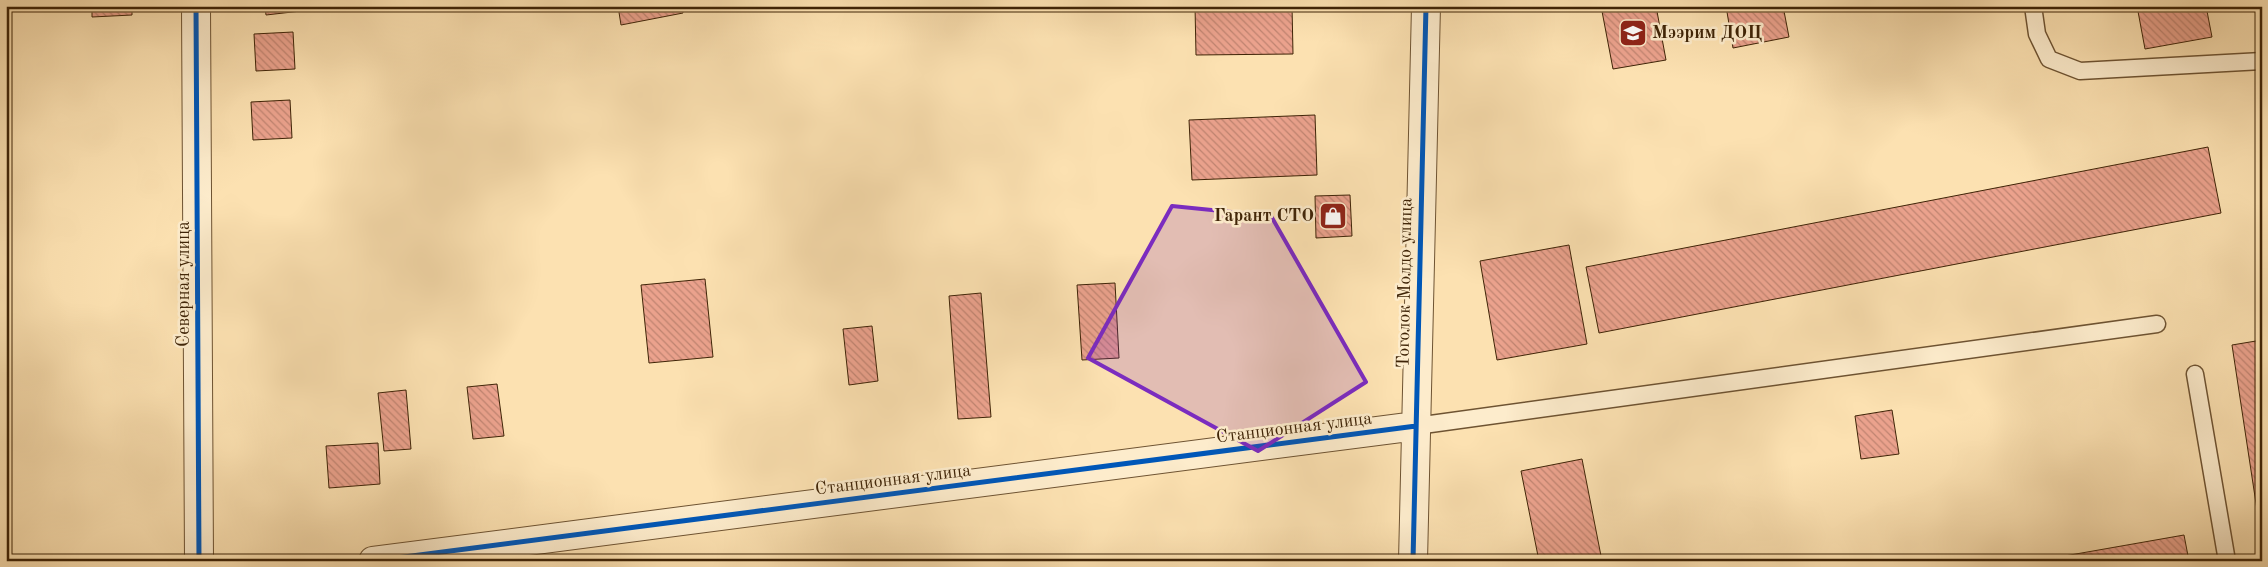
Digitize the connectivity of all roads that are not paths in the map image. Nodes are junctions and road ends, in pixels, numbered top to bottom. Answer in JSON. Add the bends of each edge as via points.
{"nodes":[{"id":1,"x":196,"y":6,"type":"edge"},
{"id":2,"x":1426,"y":6,"type":"edge"},
{"id":3,"x":2033,"y":6,"type":"edge"},
{"id":4,"x":2262,"y":61,"type":"edge"},
{"id":5,"x":2157,"y":324,"type":"dead end"},
{"id":6,"x":2195,"y":374,"type":"dead end"},
{"id":7,"x":1416,"y":426,"type":"junction"},
{"id":8,"x":199,"y":561,"type":"edge"},
{"id":9,"x":373,"y":561,"type":"edge"},
{"id":10,"x":1413,"y":561,"type":"edge"},
{"id":11,"x":2227,"y":561,"type":"edge"}],
"edges":[{"from":1,"to":8,"type":"street","name":"Северная улица"},
{"from":2,"to":7,"type":"street","name":"Тоголок Молдо улица"},
{"from":3,"to":4,"type":"lane","via":[[2037,34],[2049,59],[2080,71]]},
{"from":5,"to":7,"type":"lane"},
{"from":6,"to":11,"type":"lane"},
{"from":7,"to":9,"type":"street","name":"Станционная улица"},
{"from":7,"to":10,"type":"street","name":"Тоголок Молдо улица"}]}
